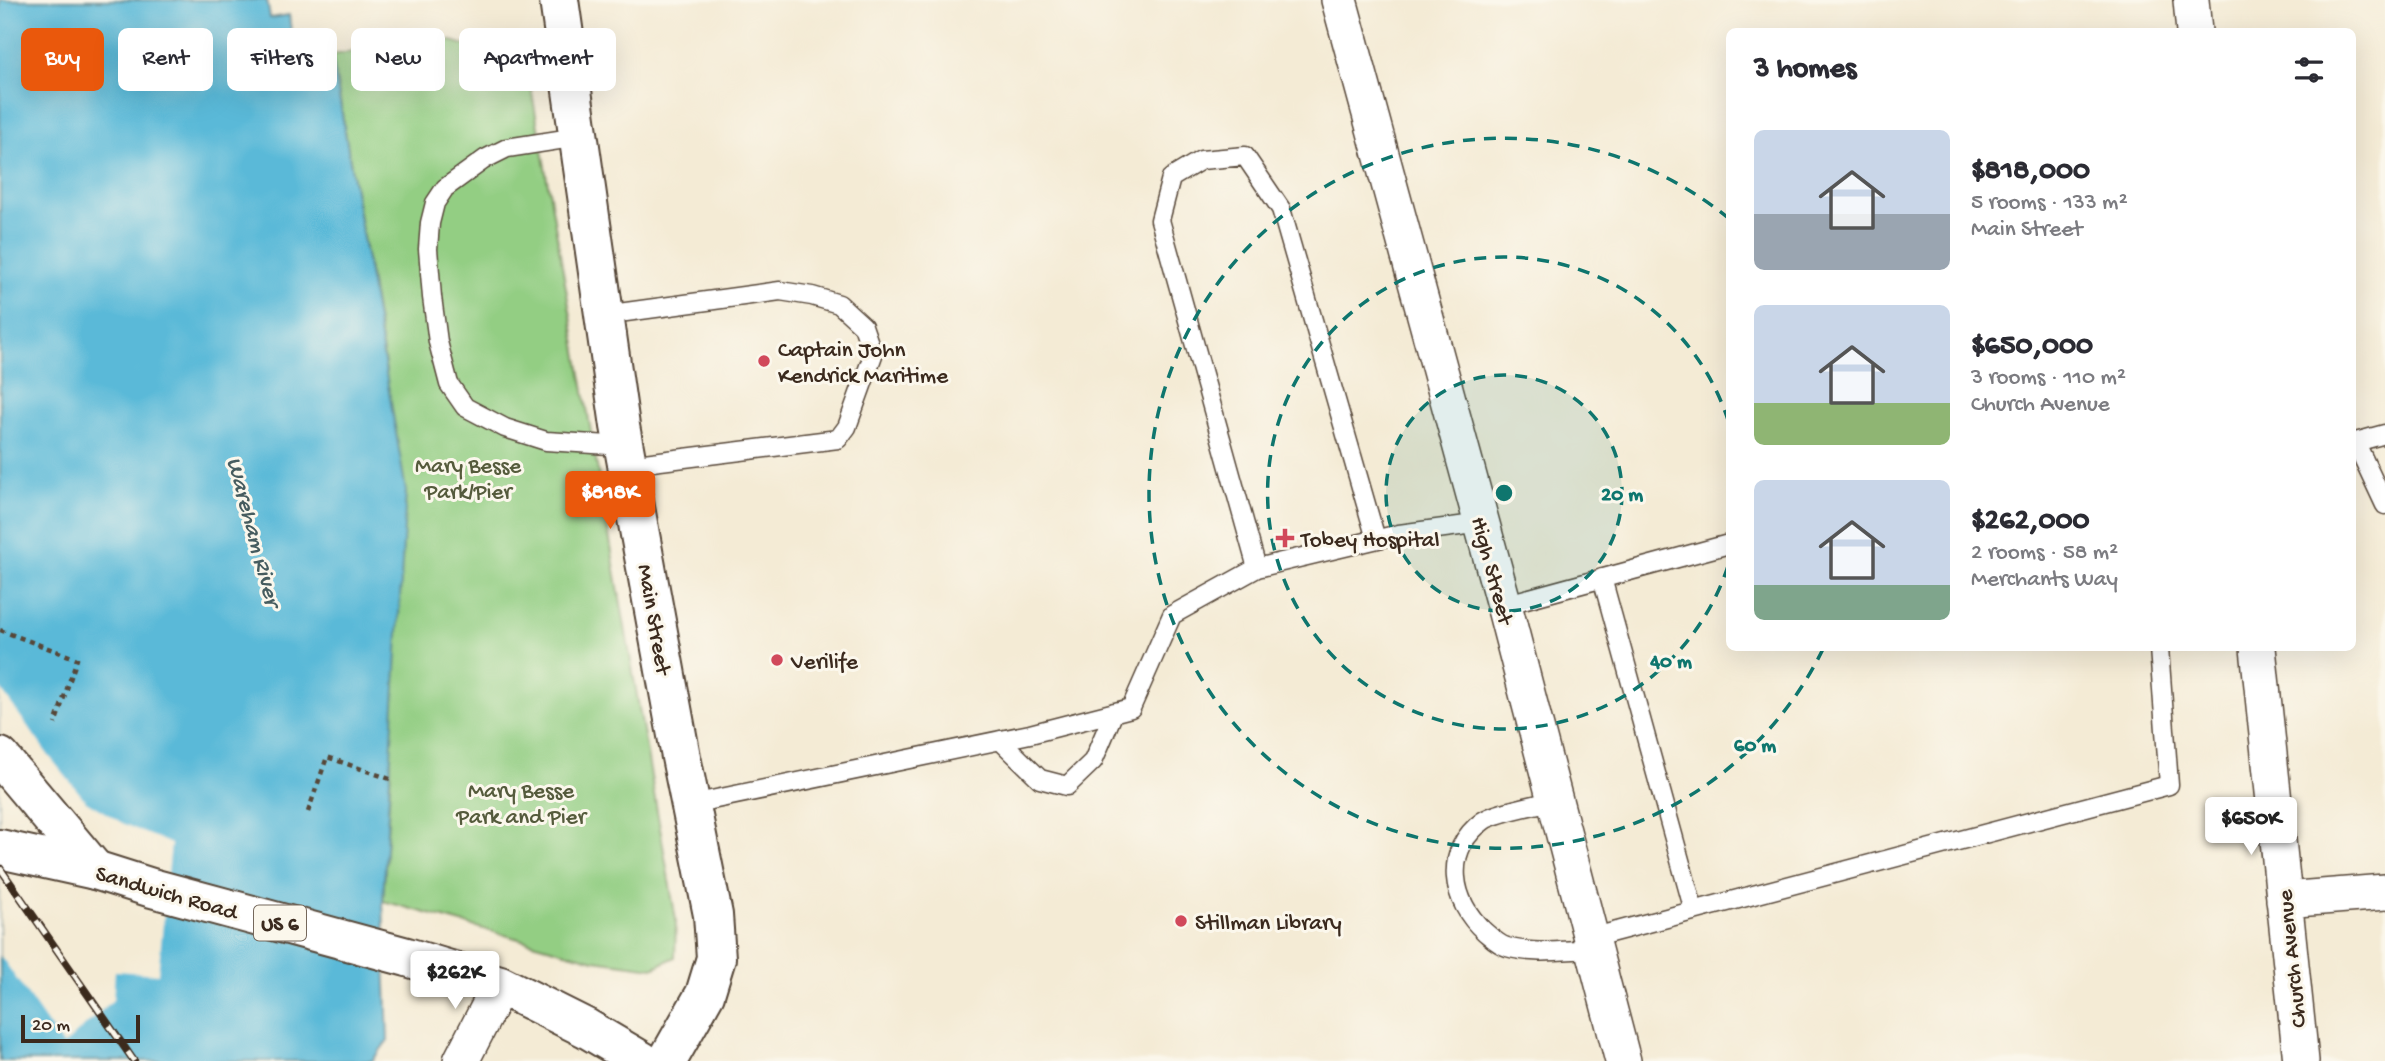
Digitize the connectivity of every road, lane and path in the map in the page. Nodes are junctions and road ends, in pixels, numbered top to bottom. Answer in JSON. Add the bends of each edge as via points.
{"nodes":[{"id":1,"x":559,"y":0,"type":"edge"},
{"id":2,"x":1339,"y":0,"type":"edge"},
{"id":3,"x":2190,"y":0,"type":"edge"},
{"id":4,"x":2194,"y":28,"type":"edge"},
{"id":5,"x":578,"y":137,"type":"junction"},
{"id":6,"x":604,"y":314,"type":"junction"},
{"id":7,"x":2385,"y":434,"type":"edge"},
{"id":8,"x":2356,"y":442,"type":"edge"},
{"id":9,"x":2356,"y":447,"type":"edge"},
{"id":10,"x":627,"y":456,"type":"junction"},
{"id":11,"x":2385,"y":505,"type":"edge"},
{"id":12,"x":1482,"y":523,"type":"junction"},
{"id":13,"x":1376,"y":539,"type":"junction"},
{"id":14,"x":1726,"y":545,"type":"edge"},
{"id":15,"x":1257,"y":568,"type":"junction"},
{"id":16,"x":1602,"y":578,"type":"junction"},
{"id":17,"x":1504,"y":605,"type":"junction"},
{"id":18,"x":0,"y":630,"type":"edge"},
{"id":19,"x":2159,"y":651,"type":"edge"},
{"id":20,"x":2258,"y":651,"type":"edge"},
{"id":21,"x":1114,"y":712,"type":"junction"},
{"id":22,"x":55,"y":724,"type":"dead end"},
{"id":23,"x":1000,"y":740,"type":"junction"},
{"id":24,"x":0,"y":757,"type":"edge"},
{"id":25,"x":390,"y":779,"type":"dead end"},
{"id":26,"x":1555,"y":800,"type":"junction"},
{"id":27,"x":692,"y":804,"type":"junction"},
{"id":28,"x":309,"y":812,"type":"dead end"},
{"id":29,"x":0,"y":849,"type":"edge"},
{"id":30,"x":95,"y":870,"type":"junction"},
{"id":31,"x":2385,"y":892,"type":"edge"},
{"id":32,"x":2284,"y":900,"type":"junction"},
{"id":33,"x":1694,"y":911,"type":"junction"},
{"id":34,"x":1592,"y":944,"type":"junction"},
{"id":35,"x":500,"y":985,"type":"junction"},
{"id":36,"x":461,"y":1061,"type":"edge"},
{"id":37,"x":642,"y":1061,"type":"edge"},
{"id":38,"x":667,"y":1061,"type":"edge"},
{"id":39,"x":1623,"y":1061,"type":"edge"},
{"id":40,"x":2301,"y":1061,"type":"edge"}],
"edges":[{"from":1,"to":5,"type":"street","name":"Main Street"},
{"from":2,"to":12,"type":"street","name":"High Street"},
{"from":3,"to":4,"type":"street"},
{"from":5,"to":6,"type":"street","name":"Main Street"},
{"from":5,"to":10,"type":"lane","via":[[507,148],[444,188],[435,203],[428,248],[436,331],[449,384],[466,407],[505,428]]},
{"from":6,"to":10,"type":"street","name":"Main Street"},
{"from":6,"to":10,"type":"lane","via":[[780,291],[839,304],[863,326],[873,355],[847,427],[838,439]]},
{"from":7,"to":8,"type":"lane"},
{"from":9,"to":11,"type":"lane"},
{"from":10,"to":27,"type":"street","name":"Main Street"},
{"from":12,"to":13,"type":"lane"},
{"from":12,"to":17,"type":"street","name":"High Street"},
{"from":13,"to":15,"type":"lane"},
{"from":13,"to":15,"type":"lane","via":[[1281,209],[1245,156],[1201,160],[1171,178],[1160,220]]},
{"from":14,"to":16,"type":"lane"},
{"from":15,"to":21,"type":"lane","via":[[1172,615],[1131,708]]},
{"from":16,"to":17,"type":"lane"},
{"from":16,"to":33,"type":"lane"},
{"from":17,"to":26,"type":"street","name":"High Street"},
{"from":18,"to":22,"type":"path","via":[[77,659]]},
{"from":19,"to":33,"type":"lane","via":[[2169,785]]},
{"from":20,"to":32,"type":"street","name":"Church Avenue"},
{"from":21,"to":23,"type":"lane"},
{"from":21,"to":23,"type":"lane","via":[[1093,761],[1067,786],[1040,779]]},
{"from":23,"to":27,"type":"lane"},
{"from":24,"to":30,"type":"street"},
{"from":25,"to":28,"type":"path","via":[[327,757]]},
{"from":26,"to":34,"type":"street","name":"High Street"},
{"from":26,"to":34,"type":"lane","via":[[1485,819],[1459,854],[1456,889],[1473,922],[1504,946],[1541,951]]},
{"from":27,"to":38,"type":"street","name":"Main Street","via":[[713,915],[716,958],[705,994]]},
{"from":29,"to":30,"type":"street","name":"Sandwich Road","number":"US 6"},
{"from":30,"to":35,"type":"street","name":"Sandwich Road","number":"US 6"},
{"from":31,"to":32,"type":"street"},
{"from":32,"to":40,"type":"street","name":"Church Avenue"},
{"from":33,"to":34,"type":"lane"},
{"from":34,"to":39,"type":"street","name":"High Street"},
{"from":35,"to":36,"type":"street"},
{"from":35,"to":37,"type":"street","name":"Sandwich Road","number":"US 6"}]}
